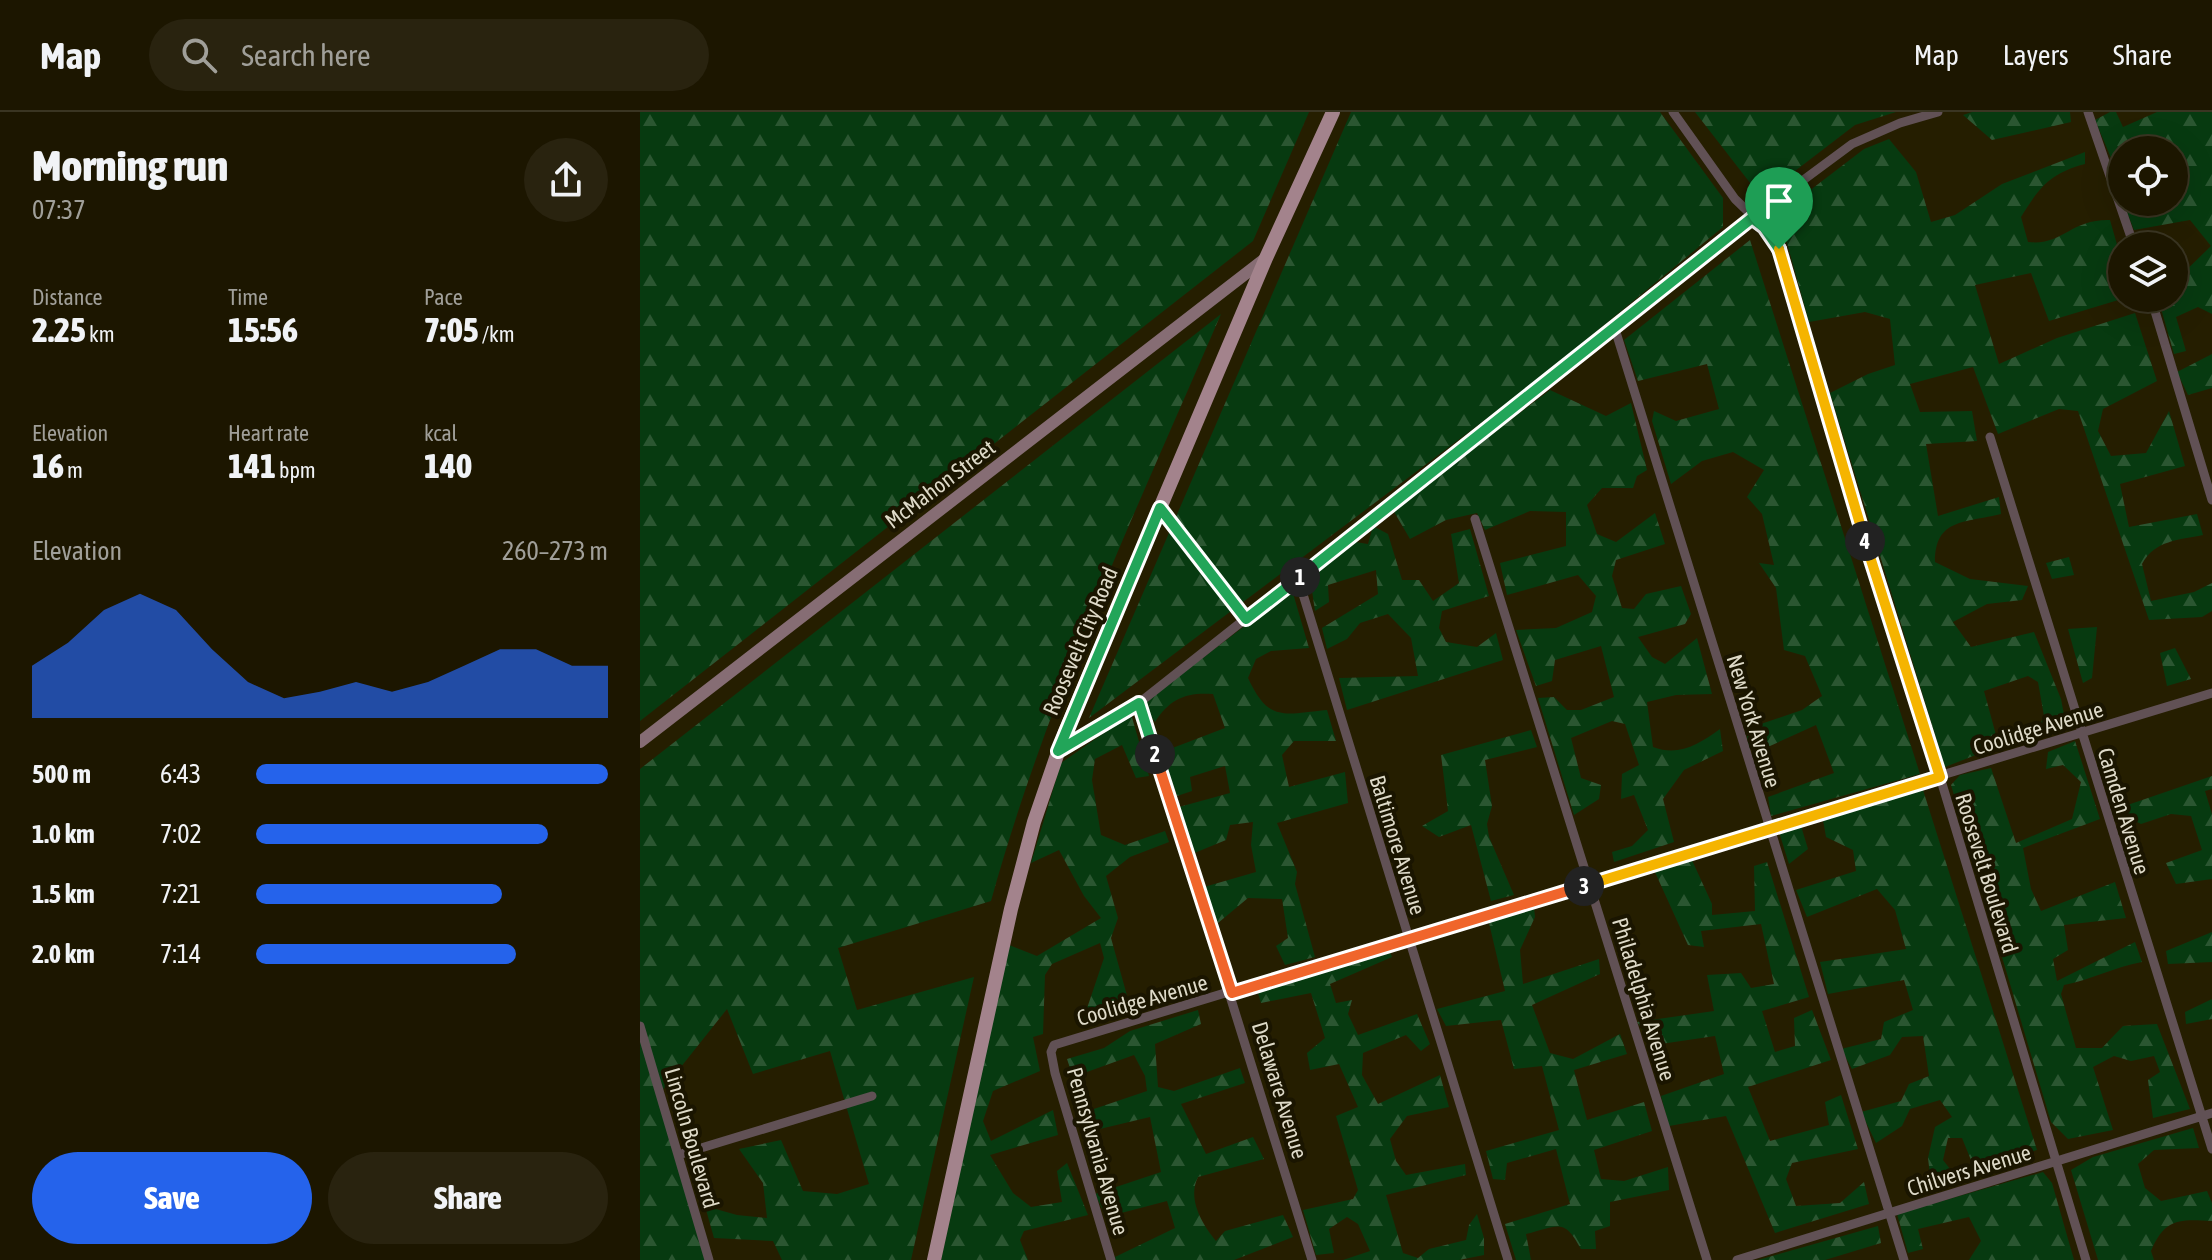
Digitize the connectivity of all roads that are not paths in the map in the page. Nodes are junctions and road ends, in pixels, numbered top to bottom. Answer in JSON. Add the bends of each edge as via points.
{"nodes":[{"id":1,"x":1333,"y":112,"type":"edge"},
{"id":2,"x":1673,"y":112,"type":"edge"},
{"id":3,"x":1938,"y":112,"type":"edge"},
{"id":4,"x":2088,"y":112,"type":"edge"},
{"id":5,"x":1752,"y":218,"type":"junction"},
{"id":6,"x":2129,"y":232,"type":"edge"},
{"id":7,"x":1266,"y":258,"type":"junction"},
{"id":8,"x":2155,"y":312,"type":"edge"},
{"id":9,"x":1615,"y":329,"type":"junction"},
{"id":10,"x":1990,"y":437,"type":"dead end"},
{"id":11,"x":2212,"y":500,"type":"edge"},
{"id":12,"x":1160,"y":508,"type":"junction"},
{"id":13,"x":1475,"y":519,"type":"dead end"},
{"id":14,"x":1298,"y":578,"type":"junction"},
{"id":15,"x":1246,"y":619,"type":"junction"},
{"id":16,"x":2212,"y":693,"type":"edge"},
{"id":17,"x":1139,"y":703,"type":"junction"},
{"id":18,"x":2082,"y":733,"type":"junction"},
{"id":19,"x":640,"y":742,"type":"edge"},
{"id":20,"x":1058,"y":751,"type":"junction"},
{"id":21,"x":1940,"y":777,"type":"junction"},
{"id":22,"x":1769,"y":829,"type":"junction"},
{"id":23,"x":1591,"y":884,"type":"junction"},
{"id":24,"x":1409,"y":940,"type":"junction"},
{"id":25,"x":1232,"y":993,"type":"junction"},
{"id":26,"x":640,"y":1026,"type":"edge"},
{"id":27,"x":1051,"y":1052,"type":"joint"},
{"id":28,"x":872,"y":1096,"type":"dead end"},
{"id":29,"x":2207,"y":1115,"type":"edge"},
{"id":30,"x":2212,"y":1149,"type":"edge"},
{"id":31,"x":678,"y":1155,"type":"junction"},
{"id":32,"x":2056,"y":1161,"type":"junction"},
{"id":33,"x":1889,"y":1213,"type":"junction"},
{"id":34,"x":709,"y":1260,"type":"edge"},
{"id":35,"x":934,"y":1260,"type":"edge"},
{"id":36,"x":1111,"y":1260,"type":"edge"},
{"id":37,"x":1312,"y":1260,"type":"edge"},
{"id":38,"x":1508,"y":1260,"type":"edge"},
{"id":39,"x":1707,"y":1260,"type":"edge"},
{"id":40,"x":1737,"y":1260,"type":"edge"},
{"id":41,"x":1904,"y":1260,"type":"edge"},
{"id":42,"x":2086,"y":1260,"type":"edge"}],
"edges":[{"from":1,"to":7,"type":"main road","name":"Roosevelt City Road"},
{"from":2,"to":5,"type":"street","name":"Roosevelt Boulevard"},
{"from":3,"to":5,"type":"street","via":[[1852,144]]},
{"from":4,"to":6,"type":"street"},
{"from":5,"to":9,"type":"street"},
{"from":5,"to":21,"type":"street","name":"Roosevelt Boulevard","via":[[1779,249],[1827,423]]},
{"from":7,"to":12,"type":"main road","name":"Roosevelt City Road"},
{"from":7,"to":19,"type":"street","name":"McMahon Street"},
{"from":8,"to":11,"type":"street"},
{"from":9,"to":14,"type":"street"},
{"from":9,"to":22,"type":"street","name":"New York Avenue"},
{"from":10,"to":18,"type":"street","name":"Camden Avenue"},
{"from":12,"to":15,"type":"street"},
{"from":12,"to":20,"type":"main road","name":"Roosevelt City Road"},
{"from":13,"to":23,"type":"street","name":"Philadelphia Avenue"},
{"from":14,"to":15,"type":"street"},
{"from":14,"to":24,"type":"street","name":"Baltimore Avenue"},
{"from":15,"to":17,"type":"street"},
{"from":16,"to":18,"type":"street","name":"Coolidge Avenue"},
{"from":17,"to":20,"type":"street"},
{"from":17,"to":25,"type":"street","name":"Delaware Avenue"},
{"from":18,"to":21,"type":"street","name":"Coolidge Avenue"},
{"from":18,"to":29,"type":"street","name":"Camden Avenue"},
{"from":20,"to":35,"type":"main road","name":"Roosevelt City Road","via":[[1011,909]]},
{"from":21,"to":22,"type":"street","name":"Coolidge Avenue"},
{"from":21,"to":32,"type":"street","name":"Roosevelt Boulevard"},
{"from":22,"to":23,"type":"street","name":"Coolidge Avenue"},
{"from":22,"to":33,"type":"street","name":"New York Avenue"},
{"from":23,"to":24,"type":"street","name":"Coolidge Avenue"},
{"from":23,"to":39,"type":"street","name":"Philadelphia Avenue"},
{"from":24,"to":25,"type":"street","name":"Coolidge Avenue"},
{"from":24,"to":38,"type":"street","name":"Baltimore Avenue"},
{"from":25,"to":27,"type":"street","name":"Coolidge Avenue","via":[[1065,1041]]},
{"from":25,"to":37,"type":"street","name":"Delaware Avenue"},
{"from":26,"to":31,"type":"street","name":"Lincoln Boulevard"},
{"from":27,"to":36,"type":"street","name":"Pennsylvania Avenue"},
{"from":28,"to":31,"type":"street"},
{"from":29,"to":30,"type":"street","name":"Camden Avenue"},
{"from":29,"to":32,"type":"street","name":"Chilvers Avenue"},
{"from":31,"to":34,"type":"street","name":"Lincoln Boulevard"},
{"from":32,"to":33,"type":"street","name":"Chilvers Avenue"},
{"from":32,"to":42,"type":"street","name":"Roosevelt Boulevard"},
{"from":33,"to":40,"type":"street","name":"Chilvers Avenue"},
{"from":33,"to":41,"type":"street","name":"New York Avenue"}]}
